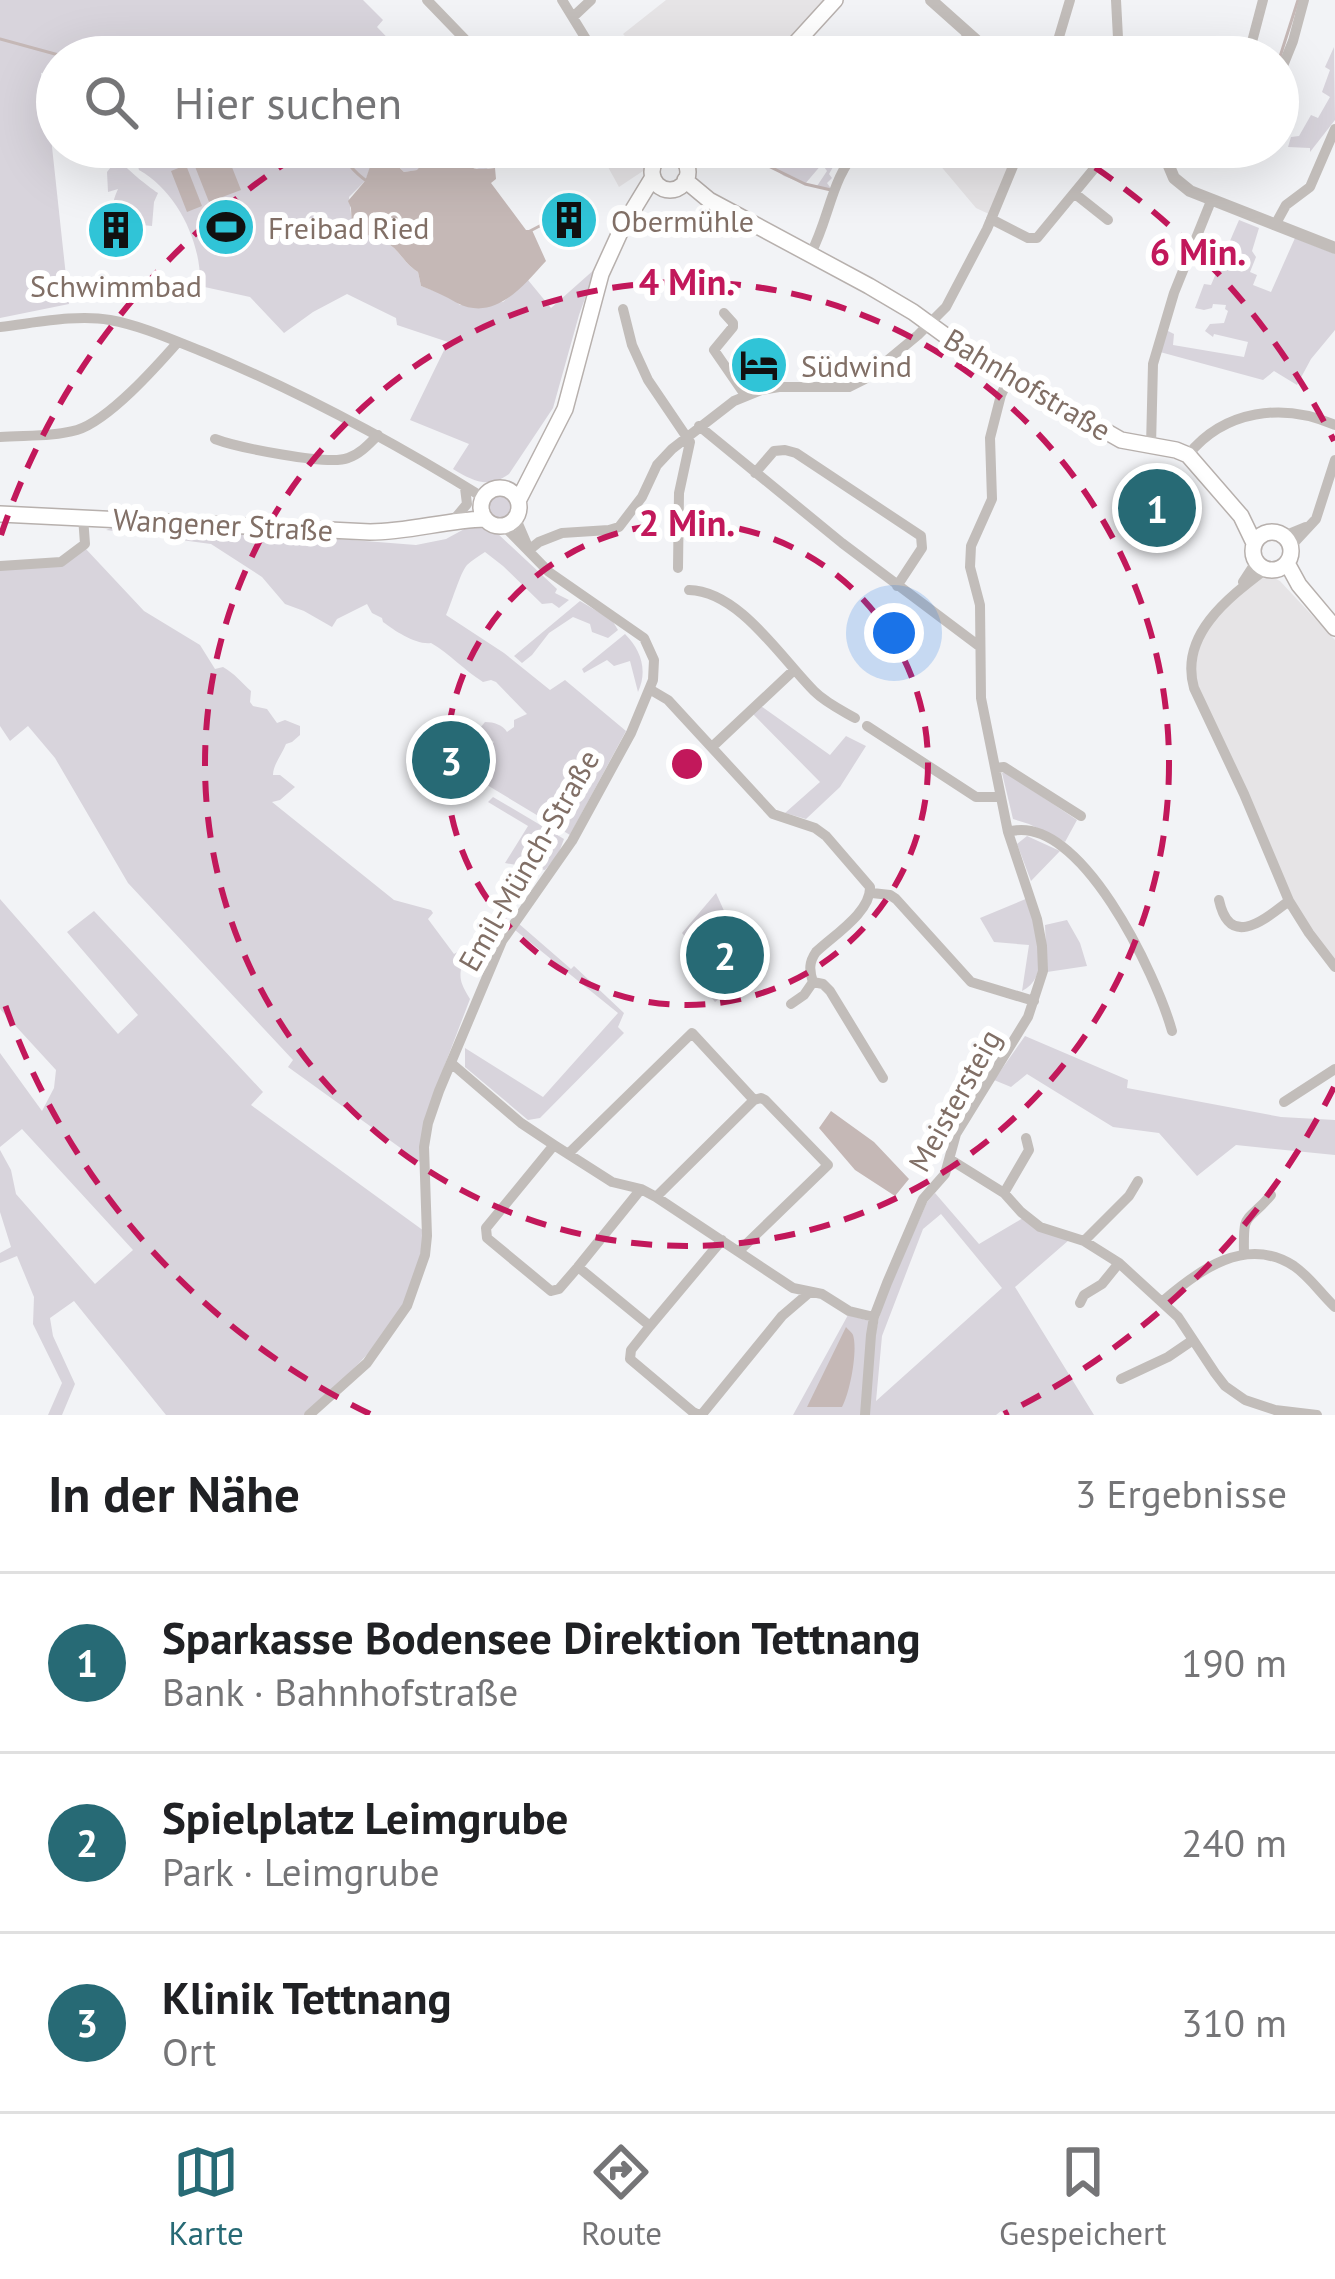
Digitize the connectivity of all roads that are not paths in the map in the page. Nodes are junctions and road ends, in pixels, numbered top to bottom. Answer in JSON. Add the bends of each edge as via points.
{"nodes":[{"id":1,"x":427,"y":0,"type":"edge"},
{"id":2,"x":562,"y":0,"type":"edge"},
{"id":3,"x":591,"y":0,"type":"edge"},
{"id":4,"x":835,"y":0,"type":"edge"},
{"id":5,"x":931,"y":0,"type":"edge"},
{"id":6,"x":1070,"y":0,"type":"edge"},
{"id":7,"x":1116,"y":0,"type":"edge"},
{"id":8,"x":1263,"y":0,"type":"edge"},
{"id":9,"x":1304,"y":0,"type":"edge"},
{"id":10,"x":574,"y":16,"type":"junction"},
{"id":11,"x":969,"y":35,"type":"edge"},
{"id":12,"x":462,"y":36,"type":"edge"},
{"id":13,"x":585,"y":36,"type":"edge"},
{"id":14,"x":802,"y":36,"type":"edge"},
{"id":15,"x":1059,"y":36,"type":"edge"},
{"id":16,"x":1118,"y":36,"type":"edge"},
{"id":17,"x":1254,"y":36,"type":"edge"},
{"id":18,"x":1294,"y":36,"type":"edge"},
{"id":19,"x":1335,"y":129,"type":"edge"},
{"id":20,"x":669,"y":168,"type":"edge"},
{"id":21,"x":671,"y":168,"type":"edge"},
{"id":22,"x":844,"y":168,"type":"edge"},
{"id":23,"x":1012,"y":168,"type":"edge"},
{"id":24,"x":1095,"y":168,"type":"edge"},
{"id":25,"x":1170,"y":168,"type":"edge"},
{"id":26,"x":1074,"y":193,"type":"junction"},
{"id":27,"x":1211,"y":201,"type":"junction"},
{"id":28,"x":991,"y":219,"type":"junction"},
{"id":29,"x":1108,"y":220,"type":"dead end"},
{"id":30,"x":1275,"y":225,"type":"junction"},
{"id":31,"x":1335,"y":248,"type":"edge"},
{"id":32,"x":811,"y":253,"type":"junction"},
{"id":33,"x":623,"y":309,"type":"dead end"},
{"id":34,"x":724,"y":313,"type":"dead end"},
{"id":35,"x":930,"y":325,"type":"junction"},
{"id":36,"x":0,"y":327,"type":"edge"},
{"id":37,"x":178,"y":342,"type":"junction"},
{"id":38,"x":1010,"y":378,"type":"junction"},
{"id":39,"x":745,"y":395,"type":"junction"},
{"id":40,"x":1335,"y":425,"type":"edge"},
{"id":41,"x":699,"y":426,"type":"junction"},
{"id":42,"x":378,"y":435,"type":"junction"},
{"id":43,"x":687,"y":435,"type":"junction"},
{"id":44,"x":0,"y":437,"type":"edge"},
{"id":45,"x":215,"y":439,"type":"dead end"},
{"id":46,"x":1151,"y":446,"type":"junction"},
{"id":47,"x":1188,"y":455,"type":"junction"},
{"id":48,"x":1335,"y":460,"type":"edge"},
{"id":49,"x":533,"y":467,"type":"junction"},
{"id":50,"x":754,"y":472,"type":"junction"},
{"id":51,"x":463,"y":485,"type":"junction"},
{"id":52,"x":504,"y":489,"type":"junction"},
{"id":53,"x":518,"y":501,"type":"junction"},
{"id":54,"x":484,"y":507,"type":"junction"},
{"id":55,"x":0,"y":514,"type":"edge"},
{"id":56,"x":83,"y":517,"type":"junction"},
{"id":57,"x":451,"y":519,"type":"junction"},
{"id":58,"x":510,"y":522,"type":"junction"},
{"id":59,"x":529,"y":550,"type":"junction"},
{"id":60,"x":1273,"y":553,"type":"junction"},
{"id":61,"x":0,"y":566,"type":"edge"},
{"id":62,"x":678,"y":568,"type":"dead end"},
{"id":63,"x":897,"y":586,"type":"junction"},
{"id":64,"x":689,"y":590,"type":"dead end"},
{"id":65,"x":1335,"y":628,"type":"edge"},
{"id":66,"x":979,"y":646,"type":"junction"},
{"id":67,"x":794,"y":670,"type":"junction"},
{"id":68,"x":651,"y":690,"type":"junction"},
{"id":69,"x":855,"y":718,"type":"dead end"},
{"id":70,"x":867,"y":726,"type":"dead end"},
{"id":71,"x":712,"y":747,"type":"junction"},
{"id":72,"x":996,"y":768,"type":"junction"},
{"id":73,"x":1000,"y":797,"type":"junction"},
{"id":74,"x":1081,"y":816,"type":"dead end"},
{"id":75,"x":1008,"y":832,"type":"junction"},
{"id":76,"x":872,"y":892,"type":"junction"},
{"id":77,"x":1219,"y":900,"type":"dead end"},
{"id":78,"x":1289,"y":901,"type":"junction"},
{"id":79,"x":1335,"y":967,"type":"edge"},
{"id":80,"x":813,"y":982,"type":"junction"},
{"id":81,"x":1034,"y":1001,"type":"junction"},
{"id":82,"x":791,"y":1004,"type":"dead end"},
{"id":83,"x":1172,"y":1031,"type":"dead end"},
{"id":84,"x":451,"y":1063,"type":"junction"},
{"id":85,"x":1335,"y":1069,"type":"edge"},
{"id":86,"x":883,"y":1078,"type":"dead end"},
{"id":87,"x":754,"y":1100,"type":"junction"},
{"id":88,"x":1285,"y":1102,"type":"dead end"},
{"id":89,"x":1025,"y":1138,"type":"dead end"},
{"id":90,"x":554,"y":1144,"type":"junction"},
{"id":91,"x":568,"y":1154,"type":"junction"},
{"id":92,"x":950,"y":1160,"type":"junction"},
{"id":93,"x":1138,"y":1181,"type":"dead end"},
{"id":94,"x":641,"y":1189,"type":"junction"},
{"id":95,"x":1004,"y":1193,"type":"junction"},
{"id":96,"x":1271,"y":1195,"type":"dead end"},
{"id":97,"x":656,"y":1197,"type":"junction"},
{"id":98,"x":722,"y":1240,"type":"junction"},
{"id":99,"x":1084,"y":1240,"type":"junction"},
{"id":100,"x":739,"y":1251,"type":"junction"},
{"id":101,"x":1244,"y":1254,"type":"junction"},
{"id":102,"x":1119,"y":1263,"type":"junction"},
{"id":103,"x":578,"y":1267,"type":"junction"},
{"id":104,"x":810,"y":1292,"type":"junction"},
{"id":105,"x":1163,"y":1301,"type":"junction"},
{"id":106,"x":1080,"y":1303,"type":"dead end"},
{"id":107,"x":1335,"y":1307,"type":"edge"},
{"id":108,"x":874,"y":1317,"type":"junction"},
{"id":109,"x":650,"y":1326,"type":"junction"},
{"id":110,"x":1193,"y":1340,"type":"junction"},
{"id":111,"x":1120,"y":1379,"type":"dead end"},
{"id":112,"x":1258,"y":1411,"type":"edge"},
{"id":113,"x":309,"y":1415,"type":"edge"},
{"id":114,"x":865,"y":1415,"type":"edge"},
{"id":115,"x":1316,"y":1415,"type":"edge"}],
"edges":[{"from":1,"to":12,"type":"street"},
{"from":2,"to":10,"type":"street"},
{"from":3,"to":10,"type":"street"},
{"from":4,"to":14,"type":"main road"},
{"from":5,"to":11,"type":"street"},
{"from":6,"to":15,"type":"street"},
{"from":7,"to":16,"type":"street"},
{"from":8,"to":17,"type":"street"},
{"from":9,"to":18,"type":"street"},
{"from":10,"to":13,"type":"street"},
{"from":19,"to":30,"type":"street","via":[[1310,187]]},
{"from":20,"to":49,"type":"main road","via":[[622,227],[565,409]]},
{"from":21,"to":32,"type":"main road","name":"Bahnhofstraße","via":[[692,198]]},
{"from":22,"to":32,"type":"street"},
{"from":23,"to":28,"type":"street"},
{"from":24,"to":26,"type":"street"},
{"from":25,"to":27,"type":"street"},
{"from":26,"to":28,"type":"street","via":[[1033,240]]},
{"from":26,"to":29,"type":"street"},
{"from":27,"to":30,"type":"street"},
{"from":27,"to":46,"type":"street","via":[[1153,364]]},
{"from":28,"to":35,"type":"street"},
{"from":30,"to":31,"type":"street"},
{"from":32,"to":35,"type":"main road","name":"Bahnhofstraße"},
{"from":33,"to":43,"type":"street","via":[[648,380]]},
{"from":34,"to":39,"type":"street","via":[[733,327],[714,350]]},
{"from":35,"to":38,"type":"main road","name":"Bahnhofstraße"},
{"from":35,"to":39,"type":"street","via":[[849,387]]},
{"from":36,"to":37,"type":"street","via":[[106,319]]},
{"from":37,"to":42,"type":"street"},
{"from":37,"to":44,"type":"street","via":[[85,427]]},
{"from":38,"to":46,"type":"main road","name":"Bahnhofstraße","via":[[1121,440]]},
{"from":38,"to":66,"type":"street","name":"Meistersteig","via":[[990,438],[992,499],[970,557]]},
{"from":39,"to":41,"type":"street"},
{"from":40,"to":47,"type":"street","via":[[1289,412],[1250,415],[1216,429]]},
{"from":41,"to":43,"type":"street"},
{"from":41,"to":50,"type":"street"},
{"from":42,"to":45,"type":"street","via":[[339,460]]},
{"from":42,"to":51,"type":"street"},
{"from":43,"to":59,"type":"street","via":[[657,465],[619,527],[562,533]]},
{"from":43,"to":62,"type":"street"},
{"from":46,"to":47,"type":"main road","name":"Bahnhofstraße"},
{"from":47,"to":60,"type":"main road"},
{"from":48,"to":60,"type":"street","via":[[1316,519]]},
{"from":49,"to":52,"type":"main road"},
{"from":49,"to":53,"type":"main road"},
{"from":50,"to":63,"type":"street"},
{"from":50,"to":63,"type":"street","via":[[774,451],[796,453],[921,536],[922,548]]},
{"from":51,"to":54,"type":"street"},
{"from":51,"to":57,"type":"street","via":[[467,503]]},
{"from":52,"to":53,"type":"main road"},
{"from":52,"to":54,"type":"main road","via":[[494,489]]},
{"from":53,"to":58,"type":"main road"},
{"from":54,"to":57,"type":"main road","name":"Wangener Straße"},
{"from":54,"to":58,"type":"main road","via":[[492,524]]},
{"from":55,"to":56,"type":"main road","name":"Wangener Straße"},
{"from":56,"to":57,"type":"main road","name":"Wangener Straße","via":[[370,532]]},
{"from":56,"to":61,"type":"street","via":[[85,544],[68,559]]},
{"from":58,"to":59,"type":"street"},
{"from":59,"to":68,"type":"street","via":[[644,638],[654,660]]},
{"from":60,"to":65,"type":"main road"},
{"from":60,"to":78,"type":"street","via":[[1204,628],[1189,670]]},
{"from":63,"to":66,"type":"street"},
{"from":64,"to":67,"type":"street","via":[[728,604]]},
{"from":66,"to":72,"type":"street","name":"Meistersteig"},
{"from":67,"to":69,"type":"street"},
{"from":67,"to":71,"type":"street"},
{"from":68,"to":71,"type":"street"},
{"from":68,"to":84,"type":"street","name":"Emil-Münch-Straße","via":[[562,859],[508,929]]},
{"from":70,"to":73,"type":"street","via":[[976,797]]},
{"from":71,"to":76,"type":"street","via":[[773,814],[826,836]]},
{"from":72,"to":73,"type":"street","name":"Meistersteig"},
{"from":72,"to":74,"type":"street"},
{"from":73,"to":75,"type":"street","name":"Meistersteig"},
{"from":75,"to":81,"type":"street","name":"Meistersteig","via":[[1042,946]]},
{"from":75,"to":83,"type":"street","via":[[1049,838],[1088,870],[1131,939]]},
{"from":76,"to":80,"type":"street","via":[[811,959]]},
{"from":76,"to":81,"type":"street","via":[[896,899],[971,982]]},
{"from":77,"to":78,"type":"street","via":[[1240,928]]},
{"from":78,"to":79,"type":"street"},
{"from":80,"to":82,"type":"street"},
{"from":80,"to":86,"type":"street","via":[[830,991]]},
{"from":81,"to":92,"type":"street","name":"Meistersteig","via":[[956,1134]]},
{"from":84,"to":90,"type":"street"},
{"from":84,"to":113,"type":"street","name":"Emil-Münch-Straße","via":[[424,1147],[427,1235],[414,1289],[378,1350]]},
{"from":85,"to":88,"type":"street"},
{"from":87,"to":91,"type":"street","via":[[692,1033]]},
{"from":87,"to":97,"type":"street"},
{"from":87,"to":100,"type":"street","via":[[765,1100],[828,1165]]},
{"from":89,"to":95,"type":"street","via":[[1029,1150]]},
{"from":90,"to":91,"type":"street"},
{"from":90,"to":103,"type":"street","via":[[485,1234],[551,1291]]},
{"from":91,"to":94,"type":"street","via":[[612,1182]]},
{"from":92,"to":95,"type":"street"},
{"from":92,"to":108,"type":"street","name":"Meistersteig","via":[[923,1199]]},
{"from":93,"to":99,"type":"street"},
{"from":94,"to":97,"type":"street"},
{"from":94,"to":103,"type":"street"},
{"from":95,"to":99,"type":"street","via":[[1040,1227]]},
{"from":96,"to":101,"type":"street","via":[[1247,1217]]},
{"from":97,"to":98,"type":"street"},
{"from":98,"to":100,"type":"street"},
{"from":98,"to":109,"type":"street"},
{"from":99,"to":102,"type":"street"},
{"from":100,"to":104,"type":"street"},
{"from":101,"to":105,"type":"street","via":[[1197,1273]]},
{"from":101,"to":107,"type":"street","via":[[1292,1265]]},
{"from":102,"to":105,"type":"street"},
{"from":102,"to":106,"type":"street"},
{"from":103,"to":109,"type":"street"},
{"from":104,"to":108,"type":"street"},
{"from":104,"to":109,"type":"street","via":[[699,1414],[630,1359]]},
{"from":105,"to":110,"type":"street"},
{"from":108,"to":114,"type":"street","name":"Meistersteig"},
{"from":110,"to":111,"type":"street"},
{"from":110,"to":112,"type":"street","via":[[1226,1386]]},
{"from":112,"to":115,"type":"street"}]}
